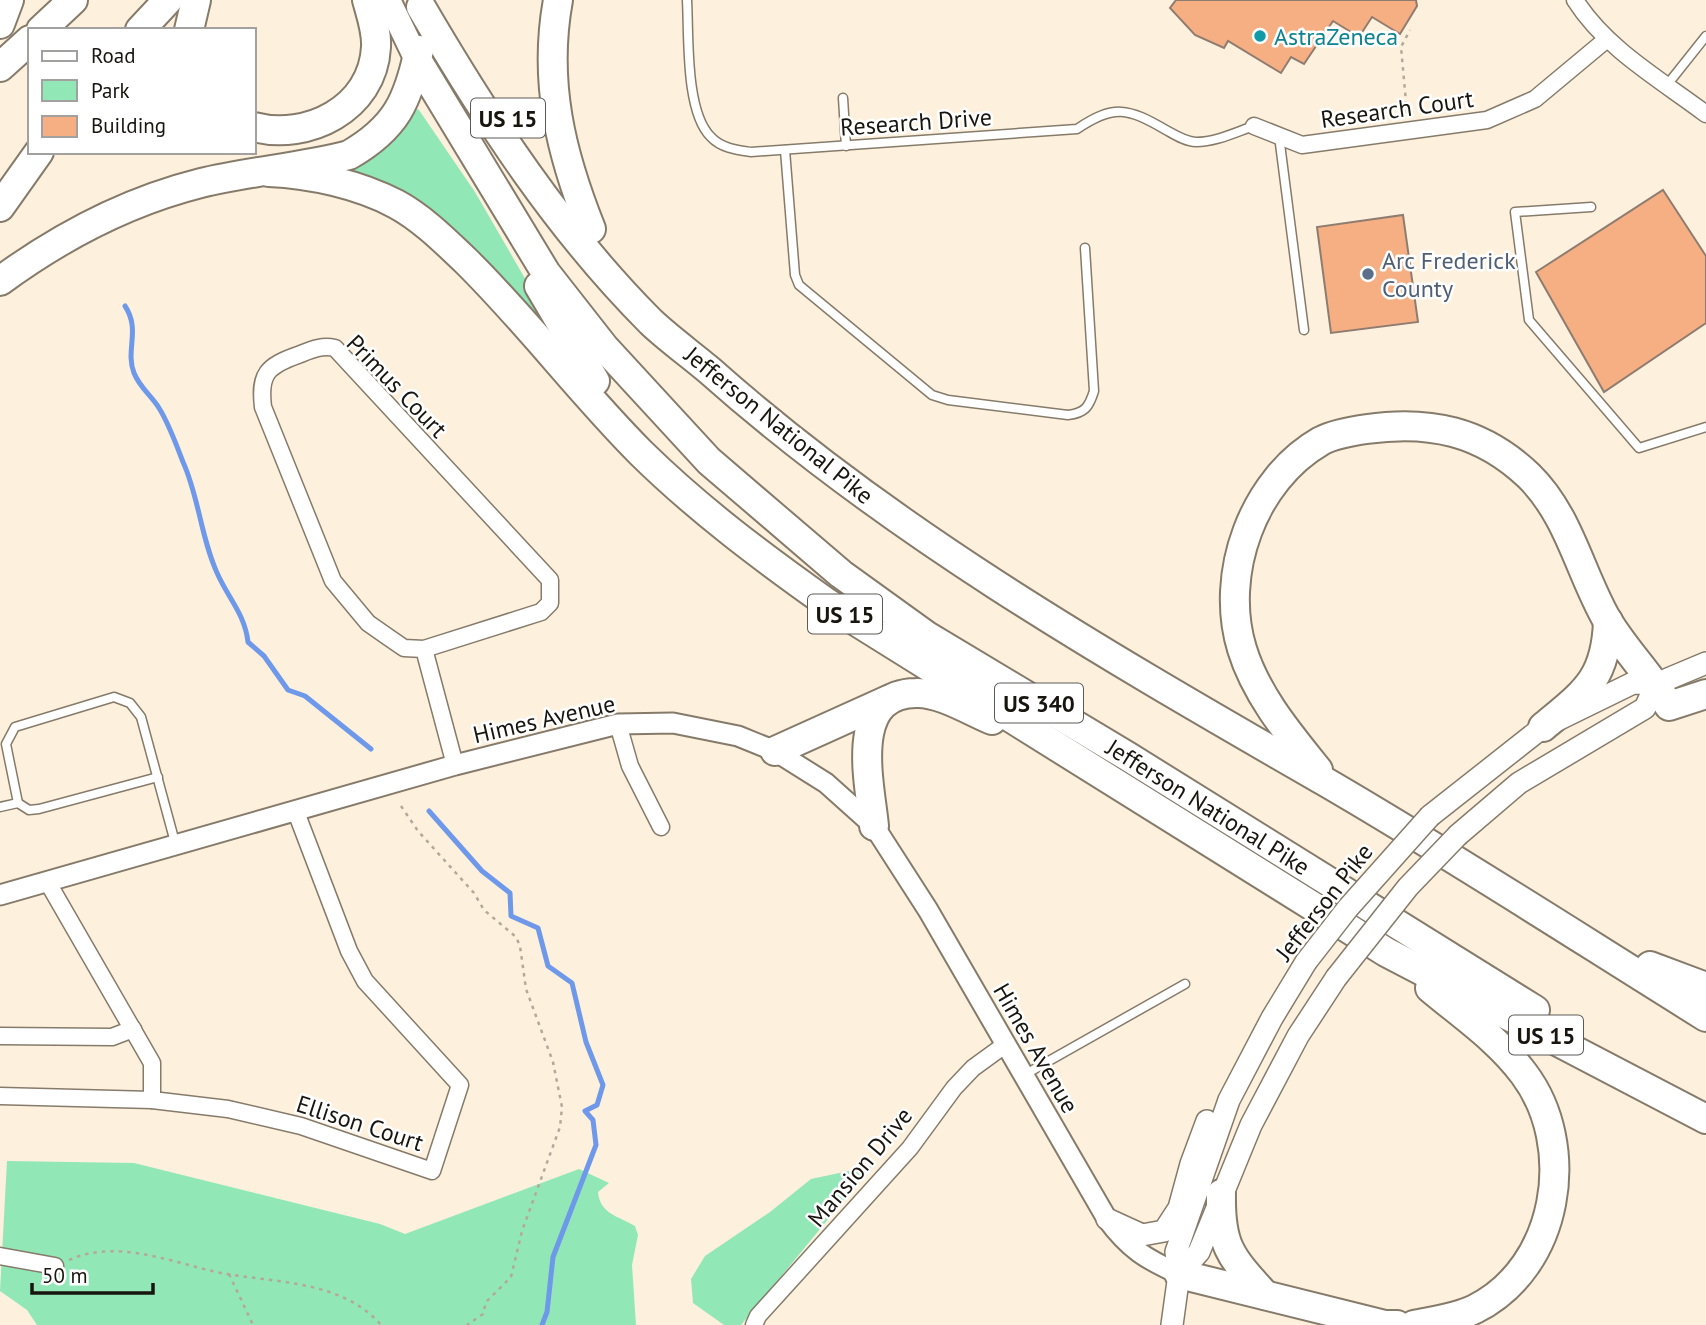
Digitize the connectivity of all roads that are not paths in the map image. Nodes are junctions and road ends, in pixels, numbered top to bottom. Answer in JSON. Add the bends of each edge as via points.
{"nodes":[{"id":1,"x":9,"y":0,"type":"edge"},
{"id":2,"x":73,"y":0,"type":"edge"},
{"id":3,"x":168,"y":0,"type":"edge"},
{"id":4,"x":196,"y":0,"type":"edge"},
{"id":5,"x":367,"y":0,"type":"edge"},
{"id":6,"x":388,"y":0,"type":"edge"},
{"id":7,"x":558,"y":0,"type":"edge"},
{"id":8,"x":687,"y":0,"type":"edge"},
{"id":9,"x":1575,"y":0,"type":"edge"},
{"id":10,"x":424,"y":2,"type":"edge"},
{"id":11,"x":0,"y":24,"type":"edge"},
{"id":12,"x":43,"y":28,"type":"edge"},
{"id":13,"x":142,"y":28,"type":"edge"},
{"id":14,"x":189,"y":28,"type":"edge"},
{"id":15,"x":1706,"y":36,"type":"edge"},
{"id":16,"x":1607,"y":39,"type":"junction"},
{"id":17,"x":28,"y":42,"type":"edge"},
{"id":18,"x":417,"y":60,"type":"junction"},
{"id":19,"x":0,"y":67,"type":"edge"},
{"id":20,"x":1667,"y":85,"type":"junction"},
{"id":21,"x":843,"y":99,"type":"dead end"},
{"id":22,"x":1706,"y":114,"type":"edge"},
{"id":23,"x":1254,"y":126,"type":"joint"},
{"id":24,"x":256,"y":127,"type":"edge"},
{"id":25,"x":1279,"y":136,"type":"junction"},
{"id":26,"x":846,"y":146,"type":"junction"},
{"id":27,"x":785,"y":150,"type":"junction"},
{"id":28,"x":38,"y":154,"type":"edge"},
{"id":29,"x":480,"y":168,"type":"junction"},
{"id":30,"x":269,"y":172,"type":"junction"},
{"id":31,"x":0,"y":207,"type":"edge"},
{"id":32,"x":1591,"y":207,"type":"dead end"},
{"id":33,"x":591,"y":229,"type":"junction"},
{"id":34,"x":1085,"y":248,"type":"dead end"},
{"id":35,"x":0,"y":281,"type":"edge"},
{"id":36,"x":1304,"y":330,"type":"dead end"},
{"id":37,"x":679,"y":344,"type":"junction"},
{"id":38,"x":1706,"y":427,"type":"edge"},
{"id":39,"x":641,"y":453,"type":"junction"},
{"id":40,"x":1608,"y":621,"type":"junction"},
{"id":41,"x":424,"y":649,"type":"junction"},
{"id":42,"x":1706,"y":663,"type":"edge"},
{"id":43,"x":1656,"y":684,"type":"junction"},
{"id":44,"x":1706,"y":694,"type":"edge"},
{"id":45,"x":894,"y":697,"type":"junction"},
{"id":46,"x":618,"y":724,"type":"junction"},
{"id":47,"x":1543,"y":727,"type":"junction"},
{"id":48,"x":775,"y":751,"type":"junction"},
{"id":49,"x":1067,"y":751,"type":"junction"},
{"id":50,"x":455,"y":765,"type":"junction"},
{"id":51,"x":158,"y":777,"type":"junction"},
{"id":52,"x":1328,"y":783,"type":"junction"},
{"id":53,"x":18,"y":803,"type":"junction"},
{"id":54,"x":0,"y":807,"type":"edge"},
{"id":55,"x":296,"y":812,"type":"junction"},
{"id":56,"x":874,"y":826,"type":"junction"},
{"id":57,"x":661,"y":827,"type":"dead end"},
{"id":58,"x":176,"y":846,"type":"junction"},
{"id":59,"x":47,"y":881,"type":"junction"},
{"id":60,"x":0,"y":895,"type":"edge"},
{"id":61,"x":1542,"y":914,"type":"junction"},
{"id":62,"x":1386,"y":951,"type":"junction"},
{"id":63,"x":1185,"y":984,"type":"dead end"},
{"id":64,"x":1706,"y":987,"type":"edge"},
{"id":65,"x":1706,"y":1017,"type":"edge"},
{"id":66,"x":133,"y":1029,"type":"junction"},
{"id":67,"x":0,"y":1036,"type":"edge"},
{"id":68,"x":1006,"y":1044,"type":"junction"},
{"id":69,"x":1024,"y":1076,"type":"junction"},
{"id":70,"x":0,"y":1096,"type":"edge"},
{"id":71,"x":1229,"y":1100,"type":"junction"},
{"id":72,"x":152,"y":1101,"type":"junction"},
{"id":73,"x":1706,"y":1117,"type":"edge"},
{"id":74,"x":1221,"y":1194,"type":"junction"},
{"id":75,"x":1107,"y":1219,"type":"junction"},
{"id":76,"x":0,"y":1256,"type":"edge"},
{"id":77,"x":55,"y":1266,"type":"road end"},
{"id":78,"x":1179,"y":1274,"type":"junction"},
{"id":79,"x":1265,"y":1295,"type":"junction"},
{"id":80,"x":754,"y":1325,"type":"edge"},
{"id":81,"x":1172,"y":1325,"type":"edge"},
{"id":82,"x":1397,"y":1325,"type":"edge"},
{"id":83,"x":1413,"y":1325,"type":"edge"}],
"edges":[{"from":1,"to":11,"type":"highway"},
{"from":2,"to":12,"type":"highway"},
{"from":3,"to":13,"type":"highway"},
{"from":4,"to":14,"type":"highway"},
{"from":5,"to":24,"type":"highway","via":[[376,50],[371,70],[349,104],[333,117],[295,131]]},
{"from":6,"to":18,"type":"main road","name":"Jefferson National Pike","number":"US 340"},
{"from":7,"to":33,"type":"highway","via":[[551,60],[555,108],[566,163]]},
{"from":8,"to":27,"type":"lane","name":"Research Drive","via":[[695,106],[710,137],[735,150]]},
{"from":9,"to":16,"type":"street"},
{"from":10,"to":18,"type":"highway"},
{"from":10,"to":33,"type":"highway","number":"US 15"},
{"from":10,"to":37,"type":"highway","name":"Jefferson National Pike","via":[[472,94],[563,222],[654,326]]},
{"from":15,"to":20,"type":"lane"},
{"from":16,"to":20,"type":"street"},
{"from":16,"to":25,"type":"street","name":"Research Court","via":[[1535,99],[1488,120],[1303,145]]},
{"from":17,"to":19,"type":"highway"},
{"from":18,"to":29,"type":"highway","name":"Jefferson National Pike","number":"US 340"},
{"from":18,"to":30,"type":"highway","via":[[405,102],[388,126],[366,145],[324,162]]},
{"from":20,"to":22,"type":"street"},
{"from":21,"to":26,"type":"lane"},
{"from":23,"to":25,"type":"street","name":"Research Court"},
{"from":23,"to":26,"type":"lane","name":"Research Drive","via":[[1195,142],[1131,112],[1113,111],[1077,129]]},
{"from":25,"to":36,"type":"lane"},
{"from":26,"to":27,"type":"lane","name":"Research Drive"},
{"from":27,"to":34,"type":"lane","via":[[795,275],[800,285],[921,388],[948,400],[1068,415],[1082,413],[1090,405],[1094,391]]},
{"from":28,"to":31,"type":"highway"},
{"from":29,"to":39,"type":"highway","via":[[557,320]]},
{"from":29,"to":73,"type":"highway","name":"Jefferson National Pike","number":"US 340","via":[[546,273],[604,347],[709,461],[841,574],[927,636],[1127,755]]},
{"from":30,"to":35,"type":"highway","number":"US 15","via":[[203,182],[143,199],[59,243]]},
{"from":30,"to":39,"type":"highway","number":"US 15","via":[[296,173],[361,189],[397,204],[439,235]]},
{"from":32,"to":38,"type":"lane","via":[[1515,212],[1529,320],[1639,448]]},
{"from":33,"to":37,"type":"highway","number":"US 15","via":[[665,319]]},
{"from":37,"to":52,"type":"highway","name":"Jefferson National Pike","number":"US 15","via":[[764,419],[867,499],[1169,692]]},
{"from":39,"to":49,"type":"highway","number":"US 15","via":[[754,551],[827,603]]},
{"from":40,"to":43,"type":"highway"},
{"from":40,"to":47,"type":"highway","via":[[1605,656],[1597,677]]},
{"from":40,"to":52,"type":"highway","via":[[1557,512],[1529,477],[1504,457],[1451,430],[1426,425],[1395,425],[1324,439],[1293,461],[1269,489],[1248,530],[1236,571],[1236,597],[1242,649],[1254,676],[1279,722]]},
{"from":41,"to":41,"type":"street","name":"Primus Court","via":[[404,648],[388,638],[368,623],[333,581],[263,407],[261,387],[278,362],[323,346],[335,348],[550,580],[550,603],[541,612]]},
{"from":41,"to":50,"type":"street"},
{"from":42,"to":43,"type":"main road","name":"Jefferson Pike"},
{"from":43,"to":44,"type":"highway","via":[[1669,706]]},
{"from":43,"to":47,"type":"main road","name":"Jefferson Pike","via":[[1633,683]]},
{"from":43,"to":74,"type":"main road","bridge":true,"via":[[1645,708],[1519,783],[1458,835],[1408,887],[1336,978],[1298,1036]]},
{"from":45,"to":48,"type":"highway"},
{"from":45,"to":49,"type":"highway","via":[[917,692],[939,698]]},
{"from":45,"to":56,"type":"highway","via":[[877,712],[867,733]]},
{"from":46,"to":48,"type":"street","name":"Himes Avenue","via":[[673,723],[738,736]]},
{"from":46,"to":50,"type":"street","name":"Himes Avenue"},
{"from":46,"to":57,"type":"street","via":[[630,766]]},
{"from":47,"to":71,"type":"main road","name":"Jefferson Pike","bridge":true,"via":[[1430,816],[1348,908],[1306,962]]},
{"from":48,"to":56,"type":"street","name":"Himes Avenue","via":[[826,783]]},
{"from":49,"to":62,"type":"highway","number":"US 15"},
{"from":50,"to":55,"type":"street","name":"Himes Avenue"},
{"from":51,"to":53,"type":"lane","via":[[39,809],[29,810]]},
{"from":51,"to":53,"type":"lane","via":[[141,718],[131,703],[114,696],[15,727],[6,744]]},
{"from":51,"to":58,"type":"lane"},
{"from":52,"to":61,"type":"highway","name":"Jefferson National Pike","number":"US 15"},
{"from":53,"to":54,"type":"lane"},
{"from":55,"to":58,"type":"street","name":"Himes Avenue"},
{"from":55,"to":72,"type":"street","name":"Ellison Court","via":[[365,981],[460,1085],[432,1171],[302,1126],[228,1109]]},
{"from":56,"to":68,"type":"street","name":"Himes Avenue"},
{"from":58,"to":59,"type":"street","name":"Himes Avenue"},
{"from":59,"to":60,"type":"street","name":"Himes Avenue"},
{"from":59,"to":66,"type":"street"},
{"from":61,"to":64,"type":"highway","via":[[1678,979]]},
{"from":61,"to":65,"type":"highway","name":"Jefferson National Pike","number":"US 15"},
{"from":62,"to":73,"type":"highway","number":"US 15"},
{"from":62,"to":83,"type":"highway","via":[[1498,1044],[1525,1075],[1554,1142],[1549,1214],[1538,1247],[1521,1273],[1475,1309]]},
{"from":63,"to":69,"type":"lane"},
{"from":66,"to":67,"type":"street","via":[[112,1037]]},
{"from":66,"to":72,"type":"street","via":[[152,1063]]},
{"from":68,"to":69,"type":"street","name":"Himes Avenue"},
{"from":68,"to":80,"type":"street","name":"Mansion Drive","via":[[954,1088],[910,1148],[758,1315]]},
{"from":69,"to":75,"type":"street","name":"Himes Avenue"},
{"from":70,"to":72,"type":"street"},
{"from":71,"to":75,"type":"main road","via":[[1208,1120],[1179,1208],[1164,1231],[1142,1235]]},
{"from":71,"to":78,"type":"main road","name":"Jefferson Pike","via":[[1176,1252]]},
{"from":74,"to":78,"type":"main road","via":[[1199,1252]]},
{"from":74,"to":79,"type":"highway","via":[[1223,1240],[1233,1259]]},
{"from":75,"to":78,"type":"street","name":"Himes Avenue","via":[[1124,1243]]},
{"from":76,"to":77,"type":"street"},
{"from":78,"to":79,"type":"highway"},
{"from":78,"to":81,"type":"main road","name":"Jefferson Pike"},
{"from":79,"to":82,"type":"highway"}]}
